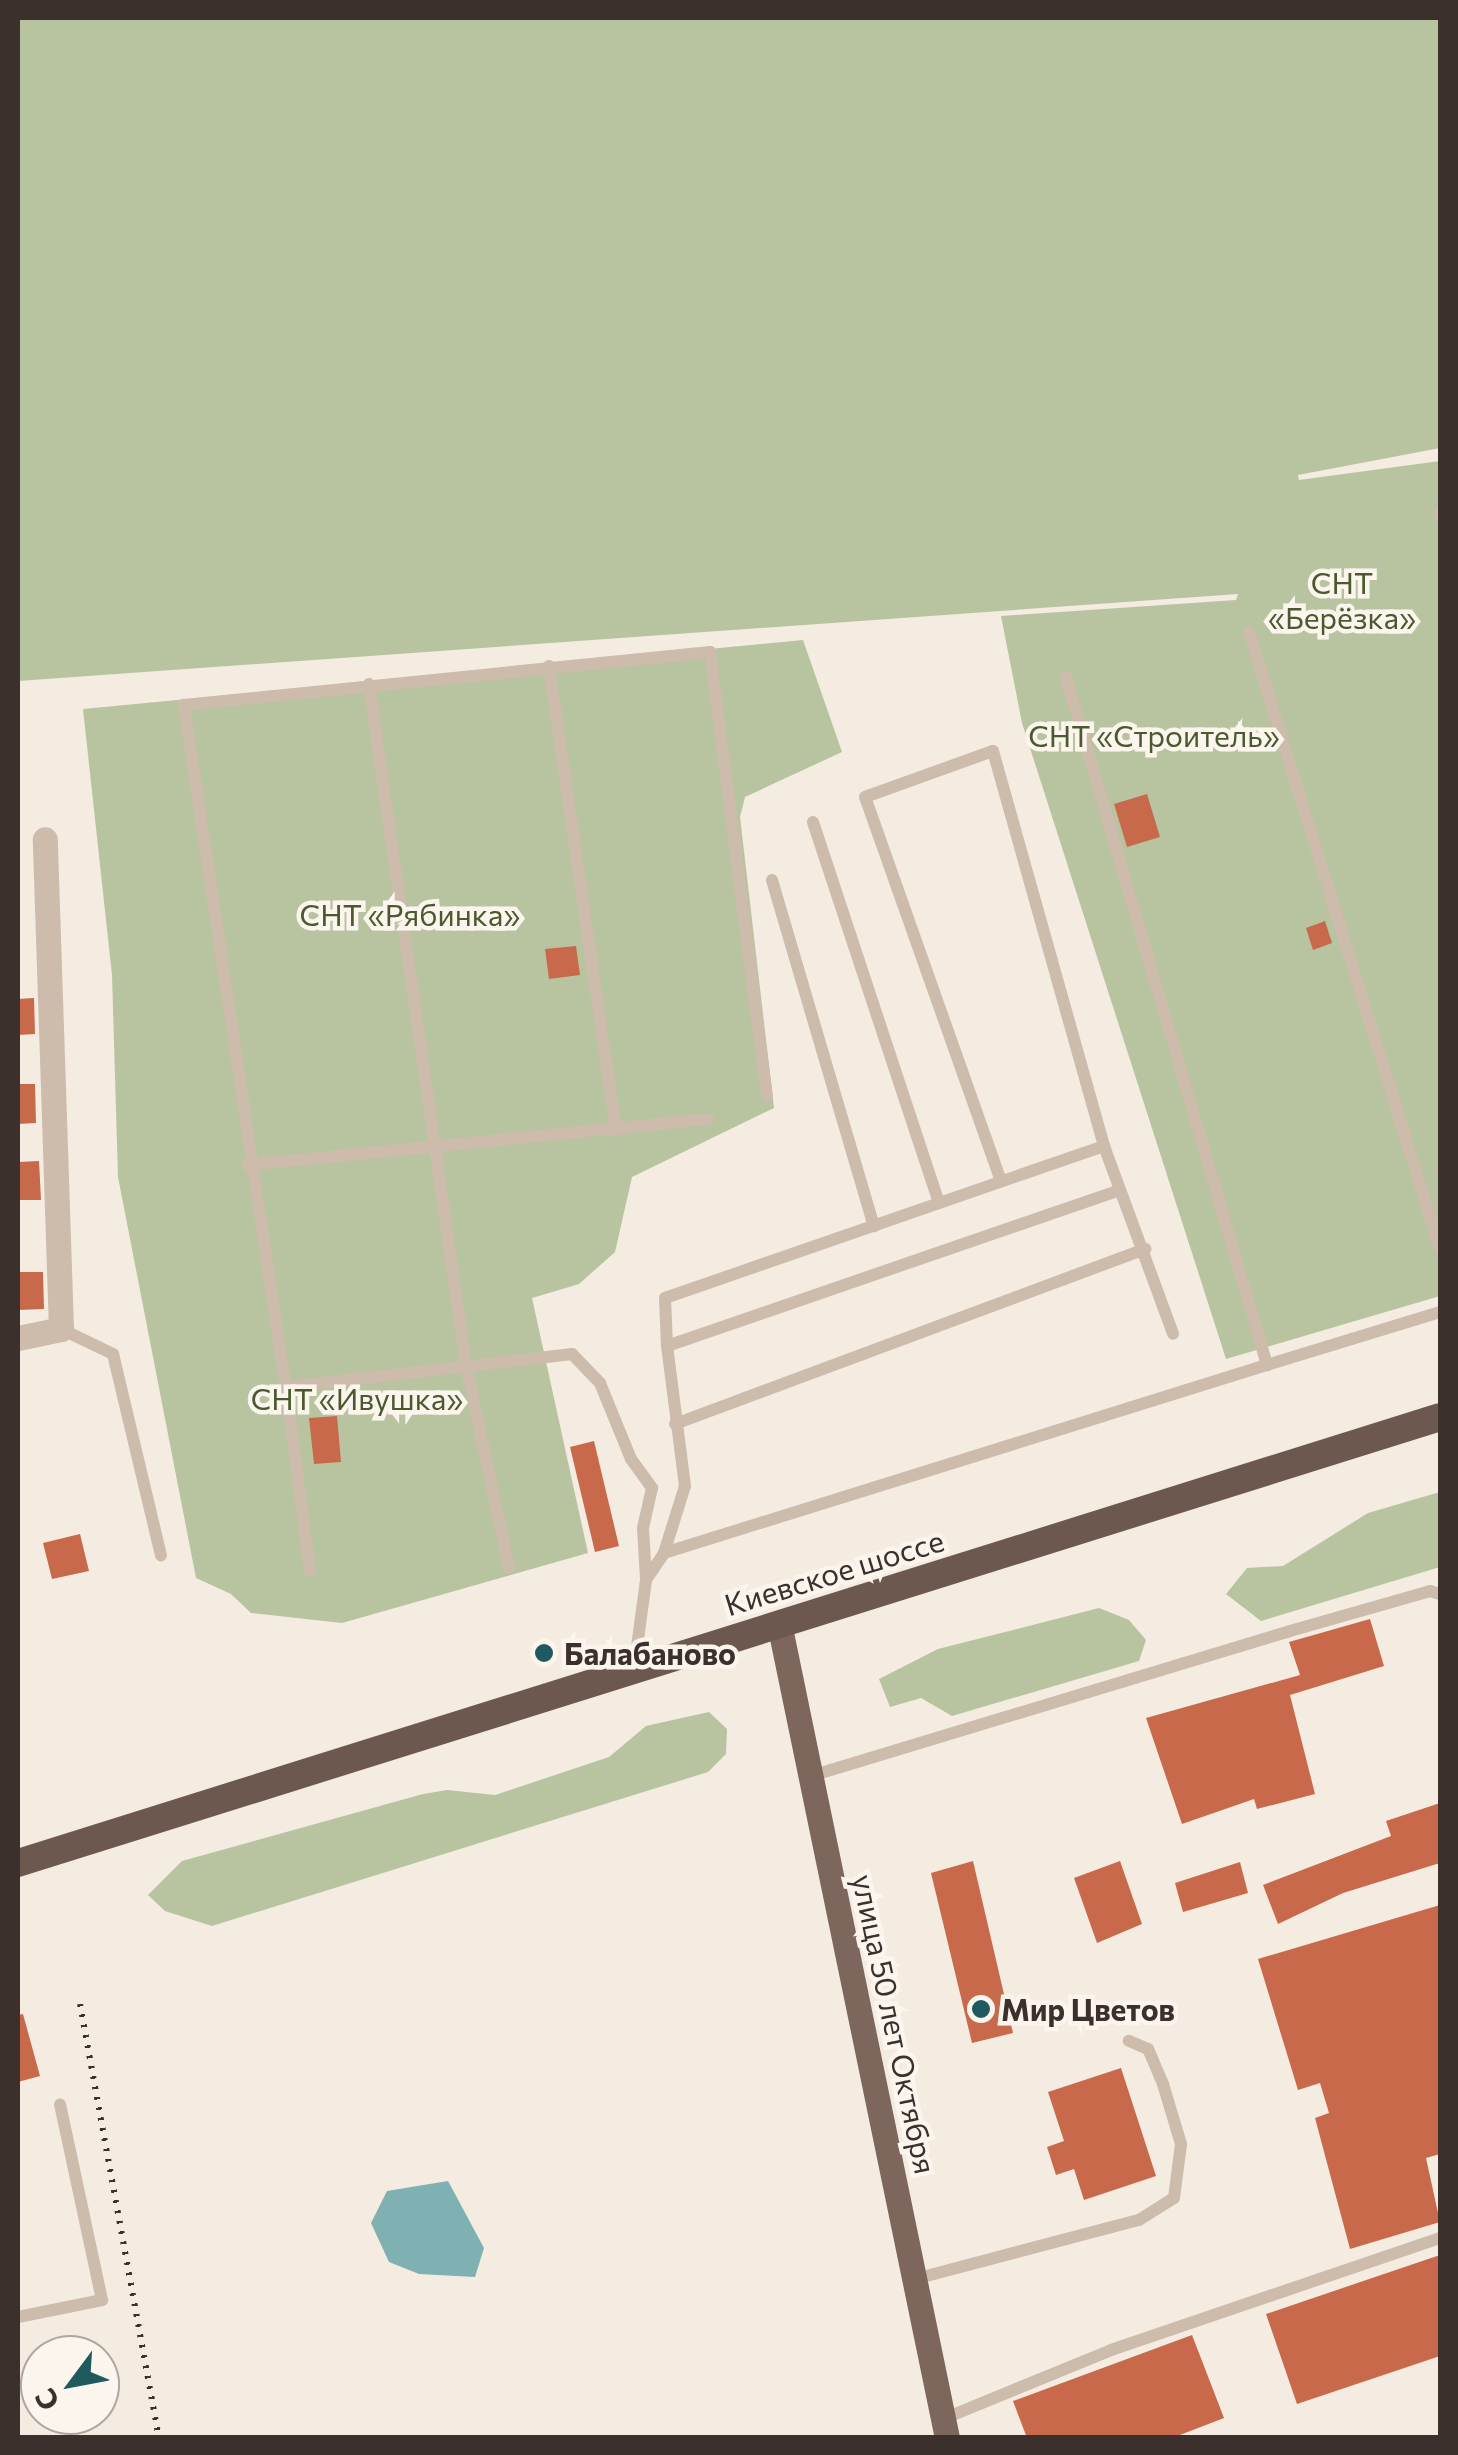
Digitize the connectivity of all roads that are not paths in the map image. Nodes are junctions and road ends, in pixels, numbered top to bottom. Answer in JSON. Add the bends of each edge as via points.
{"nodes":[{"id":1,"x":1249,"y":632,"type":"dead end"},
{"id":2,"x":550,"y":666,"type":"junction"},
{"id":3,"x":1066,"y":676,"type":"dead end"},
{"id":4,"x":369,"y":684,"type":"junction"},
{"id":5,"x":813,"y":822,"type":"dead end"},
{"id":6,"x":45,"y":840,"type":"dead end"},
{"id":7,"x":772,"y":880,"type":"dead end"},
{"id":8,"x":767,"y":1096,"type":"dead end"},
{"id":9,"x":709,"y":1119,"type":"dead end"},
{"id":10,"x":616,"y":1130,"type":"junction"},
{"id":11,"x":1104,"y":1146,"type":"junction"},
{"id":12,"x":433,"y":1149,"type":"junction"},
{"id":13,"x":248,"y":1165,"type":"junction"},
{"id":14,"x":1001,"y":1182,"type":"junction"},
{"id":15,"x":1120,"y":1190,"type":"junction"},
{"id":16,"x":939,"y":1203,"type":"junction"},
{"id":17,"x":874,"y":1226,"type":"junction"},
{"id":18,"x":1145,"y":1249,"type":"junction"},
{"id":19,"x":1440,"y":1249,"type":"edge"},
{"id":20,"x":1440,"y":1312,"type":"edge"},
{"id":21,"x":61,"y":1329,"type":"junction"},
{"id":22,"x":1173,"y":1334,"type":"dead end"},
{"id":23,"x":18,"y":1338,"type":"edge"},
{"id":24,"x":667,"y":1346,"type":"junction"},
{"id":25,"x":466,"y":1365,"type":"junction"},
{"id":26,"x":1268,"y":1365,"type":"junction"},
{"id":27,"x":288,"y":1396,"type":"junction"},
{"id":28,"x":1440,"y":1416,"type":"edge"},
{"id":29,"x":676,"y":1424,"type":"junction"},
{"id":30,"x":664,"y":1553,"type":"junction"},
{"id":31,"x":161,"y":1554,"type":"dead end"},
{"id":32,"x":508,"y":1567,"type":"dead end"},
{"id":33,"x":310,"y":1570,"type":"dead end"},
{"id":34,"x":646,"y":1580,"type":"junction"},
{"id":35,"x":1440,"y":1594,"type":"edge"},
{"id":36,"x":779,"y":1623,"type":"junction"},
{"id":37,"x":634,"y":1669,"type":"junction"},
{"id":38,"x":811,"y":1776,"type":"junction"},
{"id":39,"x":18,"y":1863,"type":"edge"},
{"id":40,"x":1129,"y":2041,"type":"dead end"},
{"id":41,"x":60,"y":2104,"type":"dead end"},
{"id":42,"x":1440,"y":2238,"type":"edge"},
{"id":43,"x":914,"y":2279,"type":"junction"},
{"id":44,"x":18,"y":2317,"type":"edge"},
{"id":45,"x":945,"y":2428,"type":"edge"}],
"edges":[{"from":1,"to":19,"type":"lane"},
{"from":2,"to":4,"type":"lane"},
{"from":2,"to":8,"type":"lane","via":[[710,652]]},
{"from":2,"to":10,"type":"lane"},
{"from":3,"to":26,"type":"lane"},
{"from":4,"to":12,"type":"lane"},
{"from":4,"to":13,"type":"lane","via":[[184,705]]},
{"from":5,"to":16,"type":"lane"},
{"from":6,"to":21,"type":"street"},
{"from":7,"to":17,"type":"lane"},
{"from":9,"to":10,"type":"lane"},
{"from":10,"to":12,"type":"lane"},
{"from":11,"to":14,"type":"lane"},
{"from":11,"to":14,"type":"lane","via":[[993,752],[866,797]]},
{"from":11,"to":15,"type":"lane"},
{"from":12,"to":13,"type":"lane"},
{"from":12,"to":25,"type":"lane"},
{"from":13,"to":27,"type":"lane"},
{"from":14,"to":16,"type":"lane"},
{"from":15,"to":18,"type":"lane"},
{"from":15,"to":24,"type":"lane"},
{"from":16,"to":17,"type":"lane"},
{"from":17,"to":24,"type":"lane","via":[[665,1298]]},
{"from":18,"to":22,"type":"lane"},
{"from":18,"to":29,"type":"lane"},
{"from":20,"to":26,"type":"lane"},
{"from":21,"to":23,"type":"street"},
{"from":21,"to":31,"type":"lane","via":[[113,1354]]},
{"from":24,"to":29,"type":"lane"},
{"from":25,"to":27,"type":"lane","via":[[296,1386]]},
{"from":25,"to":32,"type":"lane"},
{"from":25,"to":34,"type":"lane","via":[[572,1354],[600,1383],[631,1459],[652,1488],[644,1528]]},
{"from":26,"to":30,"type":"lane"},
{"from":27,"to":33,"type":"lane"},
{"from":28,"to":36,"type":"highway","name":"Киевское шоссе"},
{"from":29,"to":30,"type":"lane","via":[[685,1486]]},
{"from":30,"to":34,"type":"lane"},
{"from":34,"to":37,"type":"lane"},
{"from":35,"to":38,"type":"lane","via":[[1430,1591],[1290,1631]]},
{"from":36,"to":37,"type":"highway","name":"Киевское шоссе"},
{"from":36,"to":38,"type":"main road","name":"улица 50 лет Октября"},
{"from":37,"to":39,"type":"highway","name":"Киевское шоссе"},
{"from":38,"to":43,"type":"main road","name":"улица 50 лет Октября"},
{"from":40,"to":43,"type":"lane","via":[[1148,2049],[1164,2084],[1180,2144],[1174,2198],[1139,2220]]},
{"from":41,"to":44,"type":"lane","via":[[102,2300]]},
{"from":42,"to":45,"type":"lane","via":[[1110,2350]]},
{"from":43,"to":45,"type":"main road","name":"улица 50 лет Октября"}]}
